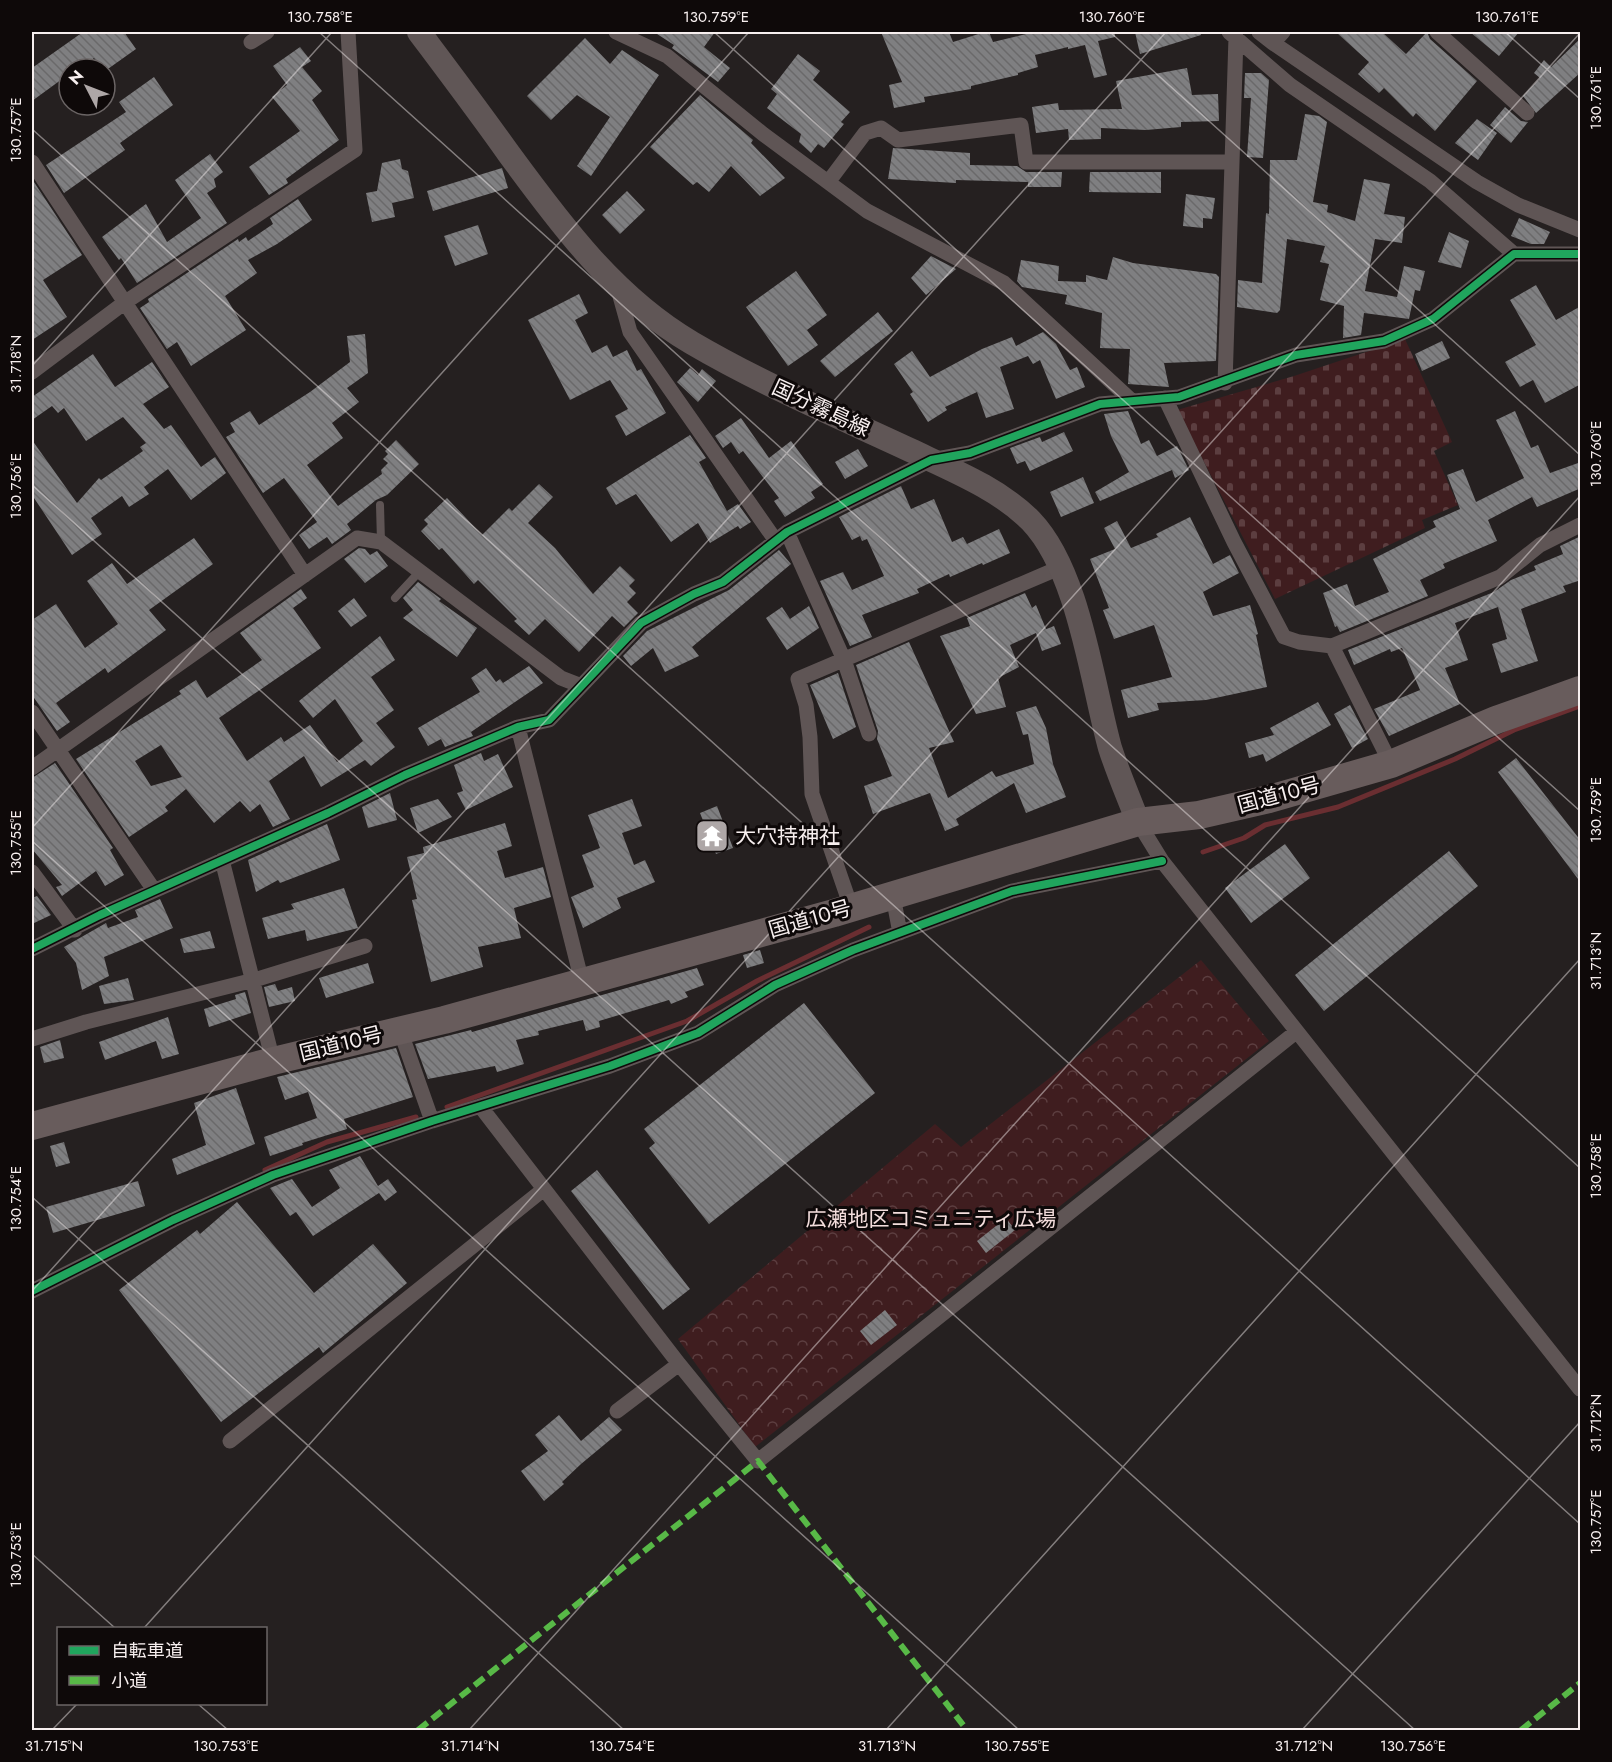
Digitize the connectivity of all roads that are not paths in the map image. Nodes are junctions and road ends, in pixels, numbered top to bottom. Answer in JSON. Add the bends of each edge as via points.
{"nodes":[{"id":1,"x":267,"y":32,"type":"edge"},
{"id":2,"x":348,"y":32,"type":"edge"},
{"id":3,"x":419,"y":32,"type":"edge"},
{"id":4,"x":616,"y":32,"type":"edge"},
{"id":5,"x":1258,"y":32,"type":"edge"},
{"id":6,"x":1437,"y":32,"type":"edge"},
{"id":7,"x":1232,"y":34,"type":"edge"},
{"id":8,"x":1278,"y":37,"type":"edge"},
{"id":9,"x":251,"y":42,"type":"dead end"},
{"id":10,"x":1527,"y":113,"type":"dead end"},
{"id":11,"x":32,"y":162,"type":"edge"},
{"id":12,"x":1232,"y":162,"type":"junction"},
{"id":13,"x":829,"y":181,"type":"junction"},
{"id":14,"x":1581,"y":230,"type":"edge"},
{"id":15,"x":1514,"y":254,"type":"junction"},
{"id":16,"x":1581,"y":254,"type":"edge"},
{"id":17,"x":616,"y":284,"type":"junction"},
{"id":18,"x":124,"y":303,"type":"junction"},
{"id":19,"x":32,"y":372,"type":"edge"},
{"id":20,"x":1225,"y":383,"type":"junction"},
{"id":21,"x":1165,"y":398,"type":"junction"},
{"id":22,"x":1132,"y":401,"type":"junction"},
{"id":23,"x":931,"y":460,"type":"junction"},
{"id":24,"x":380,"y":504,"type":"dead end"},
{"id":25,"x":1581,"y":525,"type":"edge"},
{"id":26,"x":782,"y":536,"type":"junction"},
{"id":27,"x":381,"y":542,"type":"junction"},
{"id":28,"x":1059,"y":568,"type":"junction"},
{"id":29,"x":421,"y":570,"type":"junction"},
{"id":30,"x":305,"y":575,"type":"junction"},
{"id":31,"x":395,"y":598,"type":"dead end"},
{"id":32,"x":1332,"y":646,"type":"junction"},
{"id":33,"x":844,"y":660,"type":"junction"},
{"id":34,"x":579,"y":685,"type":"junction"},
{"id":35,"x":1581,"y":690,"type":"edge"},
{"id":36,"x":32,"y":712,"type":"edge"},
{"id":37,"x":518,"y":727,"type":"junction"},
{"id":38,"x":869,"y":734,"type":"dead end"},
{"id":39,"x":58,"y":750,"type":"junction"},
{"id":40,"x":1391,"y":764,"type":"junction"},
{"id":41,"x":32,"y":768,"type":"edge"},
{"id":42,"x":1138,"y":822,"type":"junction"},
{"id":43,"x":222,"y":860,"type":"junction"},
{"id":44,"x":1162,"y":861,"type":"junction"},
{"id":45,"x":32,"y":872,"type":"edge"},
{"id":46,"x":154,"y":890,"type":"junction"},
{"id":47,"x":893,"y":896,"type":"junction"},
{"id":48,"x":850,"y":907,"type":"junction"},
{"id":49,"x":75,"y":930,"type":"junction"},
{"id":50,"x":900,"y":933,"type":"junction"},
{"id":51,"x":365,"y":946,"type":"dead end"},
{"id":52,"x":32,"y":949,"type":"edge"},
{"id":53,"x":254,"y":980,"type":"junction"},
{"id":54,"x":582,"y":982,"type":"junction"},
{"id":55,"x":400,"y":1030,"type":"junction"},
{"id":56,"x":1296,"y":1032,"type":"junction"},
{"id":57,"x":32,"y":1039,"type":"edge"},
{"id":58,"x":273,"y":1061,"type":"junction"},
{"id":59,"x":480,"y":1106,"type":"junction"},
{"id":60,"x":432,"y":1121,"type":"junction"},
{"id":61,"x":32,"y":1126,"type":"edge"},
{"id":62,"x":544,"y":1189,"type":"junction"},
{"id":63,"x":32,"y":1291,"type":"edge"},
{"id":64,"x":679,"y":1364,"type":"junction"},
{"id":65,"x":1581,"y":1389,"type":"edge"},
{"id":66,"x":617,"y":1411,"type":"dead end"},
{"id":67,"x":230,"y":1441,"type":"dead end"}],
"edges":[{"from":1,"to":9,"type":"street"},
{"from":2,"to":18,"type":"street","via":[[354,150]]},
{"from":3,"to":17,"type":"main road","name":"国分霧島線","via":[[542,201]]},
{"from":4,"to":13,"type":"street","via":[[667,56],[763,134]]},
{"from":5,"to":8,"type":"street"},
{"from":6,"to":10,"type":"street"},
{"from":7,"to":12,"type":"street"},
{"from":7,"to":15,"type":"street","via":[[1290,85],[1430,181]]},
{"from":8,"to":14,"type":"street","via":[[1477,182],[1518,205]]},
{"from":11,"to":18,"type":"street"},
{"from":12,"to":13,"type":"street","via":[[1026,162],[1021,125],[898,140],[881,128],[865,133]]},
{"from":12,"to":20,"type":"street"},
{"from":13,"to":22,"type":"street","via":[[867,211],[1004,283]]},
{"from":15,"to":16,"type":"street"},
{"from":15,"to":20,"type":"street","via":[[1433,319],[1408,332],[1355,348],[1324,349],[1296,356]]},
{"from":17,"to":23,"type":"main road","name":"国分霧島線","via":[[689,341],[730,365]]},
{"from":17,"to":26,"type":"street","via":[[630,332]]},
{"from":18,"to":19,"type":"street"},
{"from":18,"to":30,"type":"street"},
{"from":20,"to":21,"type":"street"},
{"from":21,"to":22,"type":"street"},
{"from":21,"to":32,"type":"street","via":[[1284,637]]},
{"from":22,"to":23,"type":"street","via":[[1100,404],[970,453]]},
{"from":23,"to":26,"type":"street"},
{"from":23,"to":28,"type":"main road","name":"国分霧島線","via":[[1011,504],[1032,522]]},
{"from":24,"to":27,"type":"lane"},
{"from":25,"to":32,"type":"street","via":[[1540,545],[1500,577]]},
{"from":26,"to":33,"type":"street"},
{"from":26,"to":34,"type":"street","via":[[723,582],[641,623]]},
{"from":27,"to":29,"type":"street"},
{"from":27,"to":30,"type":"street","via":[[357,538]]},
{"from":28,"to":33,"type":"street"},
{"from":28,"to":42,"type":"main road","name":"国分霧島線","via":[[1073,601],[1111,751]]},
{"from":29,"to":31,"type":"lane"},
{"from":29,"to":34,"type":"street","via":[[561,678]]},
{"from":30,"to":39,"type":"street"},
{"from":32,"to":40,"type":"street"},
{"from":33,"to":38,"type":"street"},
{"from":33,"to":48,"type":"street","via":[[798,679],[810,737],[812,794]]},
{"from":34,"to":37,"type":"street","via":[[549,720]]},
{"from":35,"to":40,"type":"highway","name":"国道10号"},
{"from":36,"to":39,"type":"street"},
{"from":37,"to":43,"type":"street"},
{"from":37,"to":54,"type":"street"},
{"from":39,"to":41,"type":"street"},
{"from":39,"to":46,"type":"street"},
{"from":40,"to":42,"type":"highway","name":"国道10号","via":[[1257,802],[1199,815]]},
{"from":42,"to":44,"type":"street"},
{"from":42,"to":47,"type":"highway","name":"国道10号"},
{"from":43,"to":46,"type":"street"},
{"from":43,"to":53,"type":"street"},
{"from":44,"to":50,"type":"street","via":[[1012,891]]},
{"from":44,"to":56,"type":"street"},
{"from":45,"to":49,"type":"street"},
{"from":46,"to":49,"type":"street"},
{"from":47,"to":48,"type":"highway","name":"国道10号"},
{"from":47,"to":50,"type":"street"},
{"from":48,"to":54,"type":"highway","name":"国道10号"},
{"from":49,"to":52,"type":"street"},
{"from":50,"to":59,"type":"street","via":[[775,985],[698,1033]]},
{"from":51,"to":53,"type":"street"},
{"from":53,"to":57,"type":"street"},
{"from":53,"to":58,"type":"street"},
{"from":54,"to":55,"type":"highway","name":"国道10号"},
{"from":55,"to":58,"type":"highway","name":"国道10号"},
{"from":55,"to":60,"type":"street"},
{"from":56,"to":64,"type":"street","via":[[758,1461]]},
{"from":56,"to":65,"type":"street"},
{"from":58,"to":61,"type":"highway","name":"国道10号"},
{"from":59,"to":60,"type":"street"},
{"from":59,"to":62,"type":"street"},
{"from":60,"to":63,"type":"street","via":[[273,1175]]},
{"from":62,"to":64,"type":"street"},
{"from":62,"to":67,"type":"street"},
{"from":64,"to":66,"type":"street"}]}
